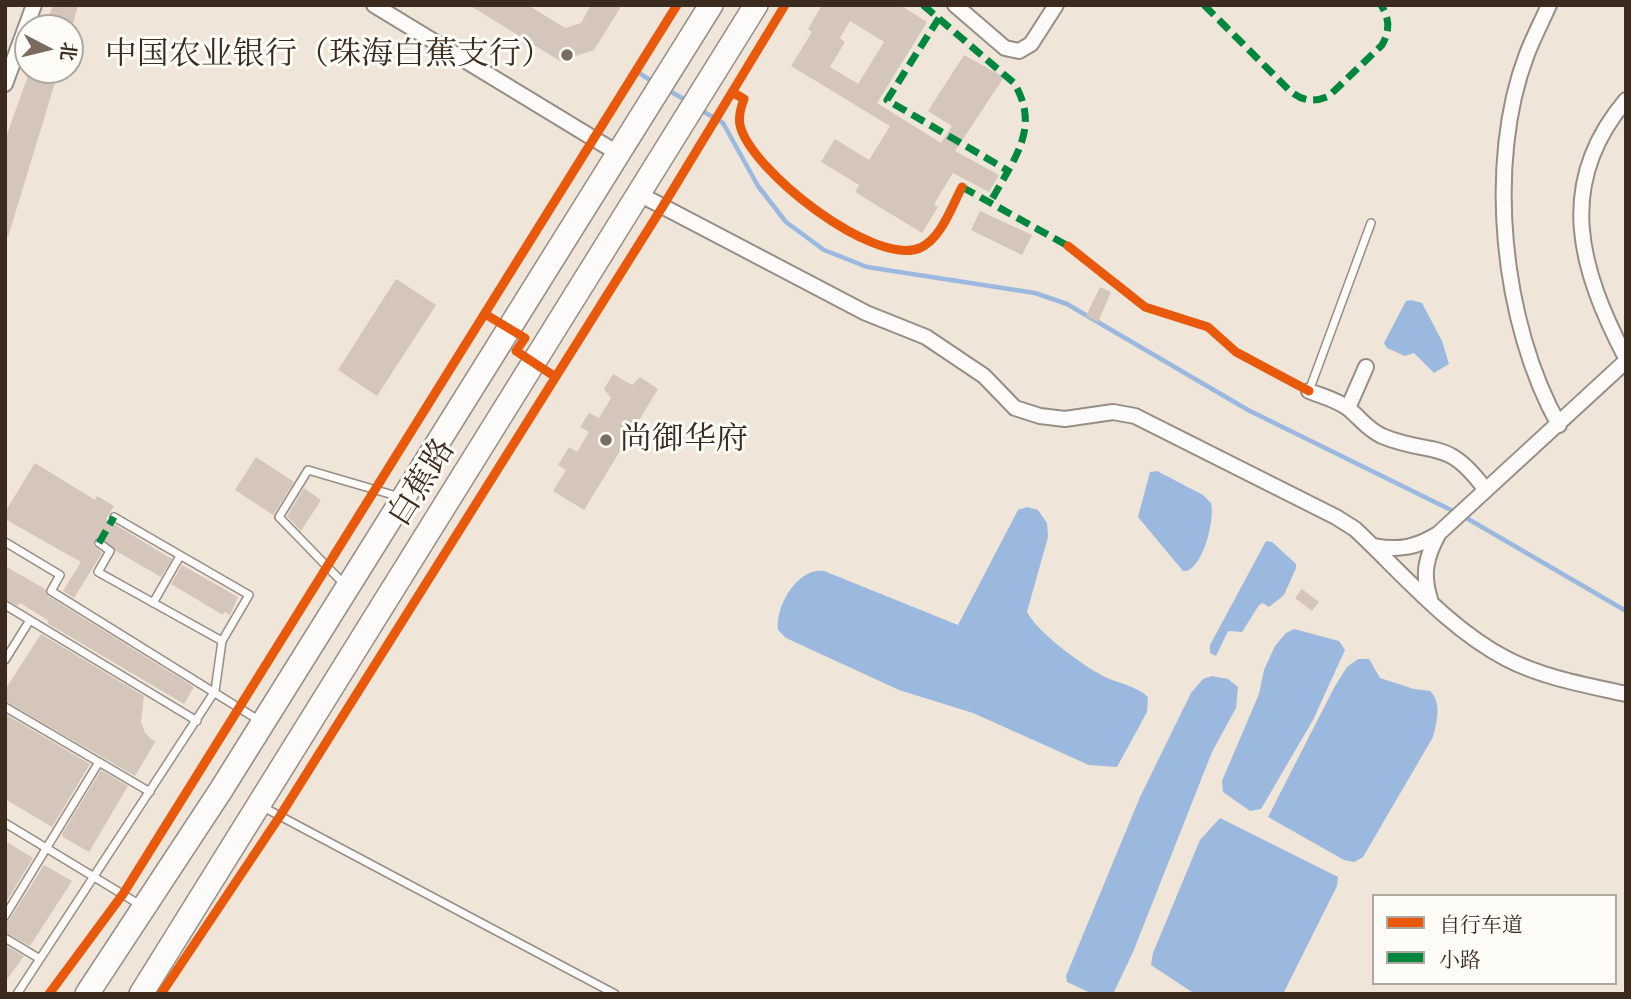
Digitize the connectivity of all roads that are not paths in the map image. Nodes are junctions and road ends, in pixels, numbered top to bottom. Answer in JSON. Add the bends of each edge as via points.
{"nodes":[{"id":1,"x":34,"y":5,"type":"edge"},
{"id":2,"x":374,"y":5,"type":"edge"},
{"id":3,"x":710,"y":5,"type":"edge"},
{"id":4,"x":756,"y":5,"type":"edge"},
{"id":5,"x":956,"y":5,"type":"edge"},
{"id":6,"x":1056,"y":5,"type":"edge"},
{"id":7,"x":1549,"y":5,"type":"edge"},
{"id":8,"x":5,"y":84,"type":"edge"},
{"id":9,"x":1626,"y":100,"type":"edge"},
{"id":10,"x":619,"y":154,"type":"junction"},
{"id":11,"x":639,"y":194,"type":"junction"},
{"id":12,"x":1371,"y":223,"type":"dead end"},
{"id":13,"x":1626,"y":360,"type":"edge"},
{"id":14,"x":1366,"y":368,"type":"dead end"},
{"id":15,"x":1309,"y":391,"type":"joint"},
{"id":16,"x":1348,"y":408,"type":"junction"},
{"id":17,"x":1559,"y":425,"type":"junction"},
{"id":18,"x":1485,"y":489,"type":"junction"},
{"id":19,"x":404,"y":498,"type":"junction"},
{"id":20,"x":114,"y":517,"type":"dead end"},
{"id":21,"x":1438,"y":534,"type":"junction"},
{"id":22,"x":5,"y":542,"type":"edge"},
{"id":23,"x":99,"y":543,"type":"dead end"},
{"id":24,"x":1374,"y":546,"type":"junction"},
{"id":25,"x":180,"y":556,"type":"junction"},
{"id":26,"x":348,"y":588,"type":"junction"},
{"id":27,"x":1431,"y":599,"type":"junction"},
{"id":28,"x":153,"y":603,"type":"junction"},
{"id":29,"x":5,"y":605,"type":"edge"},
{"id":30,"x":30,"y":620,"type":"junction"},
{"id":31,"x":222,"y":641,"type":"junction"},
{"id":32,"x":5,"y":660,"type":"edge"},
{"id":33,"x":215,"y":691,"type":"junction"},
{"id":34,"x":1626,"y":694,"type":"edge"},
{"id":35,"x":5,"y":707,"type":"edge"},
{"id":36,"x":197,"y":721,"type":"junction"},
{"id":37,"x":264,"y":723,"type":"junction"},
{"id":38,"x":99,"y":762,"type":"junction"},
{"id":39,"x":221,"y":790,"type":"junction"},
{"id":40,"x":150,"y":792,"type":"junction"},
{"id":41,"x":257,"y":808,"type":"junction"},
{"id":42,"x":5,"y":823,"type":"edge"},
{"id":43,"x":47,"y":848,"type":"junction"},
{"id":44,"x":95,"y":877,"type":"junction"},
{"id":45,"x":145,"y":908,"type":"junction"},
{"id":46,"x":5,"y":916,"type":"edge"},
{"id":47,"x":5,"y":938,"type":"edge"},
{"id":48,"x":40,"y":959,"type":"junction"},
{"id":49,"x":17,"y":994,"type":"edge"},
{"id":50,"x":87,"y":994,"type":"edge"},
{"id":51,"x":141,"y":994,"type":"edge"},
{"id":52,"x":615,"y":994,"type":"edge"}],
"edges":[{"from":1,"to":8,"type":"street"},
{"from":2,"to":10,"type":"street"},
{"from":3,"to":10,"type":"main road","name":"白蕉路"},
{"from":4,"to":11,"type":"main road","name":"白蕉路"},
{"from":5,"to":6,"type":"street","via":[[1005,48],[1019,51],[1031,44]]},
{"from":7,"to":17,"type":"street","via":[[1526,56],[1509,126],[1504,197],[1509,269],[1525,342]]},
{"from":9,"to":13,"type":"street","via":[[1598,140],[1580,220],[1595,292]]},
{"from":10,"to":19,"type":"main road","name":"白蕉路"},
{"from":11,"to":24,"type":"street","via":[[866,313],[926,337],[984,376],[1015,408],[1065,419],[1113,412],[1135,416],[1336,517]]},
{"from":11,"to":41,"type":"main road","name":"白蕉路"},
{"from":12,"to":15,"type":"lane"},
{"from":13,"to":17,"type":"street"},
{"from":14,"to":16,"type":"street"},
{"from":15,"to":16,"type":"street"},
{"from":16,"to":18,"type":"street","via":[[1363,425],[1383,436],[1449,453],[1467,465]]},
{"from":17,"to":18,"type":"street"},
{"from":18,"to":21,"type":"street"},
{"from":19,"to":26,"type":"main road","name":"白蕉路"},
{"from":19,"to":26,"type":"lane","via":[[308,470],[279,517]]},
{"from":20,"to":25,"type":"lane"},
{"from":21,"to":24,"type":"street","via":[[1407,548]]},
{"from":21,"to":27,"type":"street","via":[[1425,568]]},
{"from":22,"to":33,"type":"lane","via":[[60,575],[51,591]]},
{"from":23,"to":28,"type":"lane","via":[[110,551],[98,572]]},
{"from":24,"to":27,"type":"street"},
{"from":25,"to":28,"type":"lane"},
{"from":25,"to":31,"type":"lane","via":[[249,595]]},
{"from":26,"to":37,"type":"main road","name":"白蕉路"},
{"from":27,"to":34,"type":"street","via":[[1462,628],[1507,659],[1568,681]]},
{"from":28,"to":31,"type":"lane"},
{"from":29,"to":30,"type":"lane"},
{"from":30,"to":32,"type":"lane"},
{"from":30,"to":36,"type":"lane"},
{"from":31,"to":33,"type":"lane"},
{"from":33,"to":36,"type":"lane"},
{"from":33,"to":37,"type":"lane"},
{"from":35,"to":38,"type":"lane"},
{"from":36,"to":40,"type":"lane"},
{"from":37,"to":39,"type":"main road","name":"白蕉路"},
{"from":38,"to":40,"type":"lane"},
{"from":38,"to":43,"type":"lane"},
{"from":39,"to":41,"type":"main road"},
{"from":39,"to":45,"type":"main road","name":"白蕉路"},
{"from":40,"to":44,"type":"lane"},
{"from":41,"to":51,"type":"main road","name":"白蕉路"},
{"from":41,"to":52,"type":"lane"},
{"from":42,"to":43,"type":"lane"},
{"from":43,"to":44,"type":"lane"},
{"from":43,"to":46,"type":"lane"},
{"from":44,"to":45,"type":"lane"},
{"from":44,"to":48,"type":"lane"},
{"from":45,"to":50,"type":"main road","name":"白蕉路"},
{"from":47,"to":48,"type":"lane"},
{"from":48,"to":49,"type":"lane"}]}
